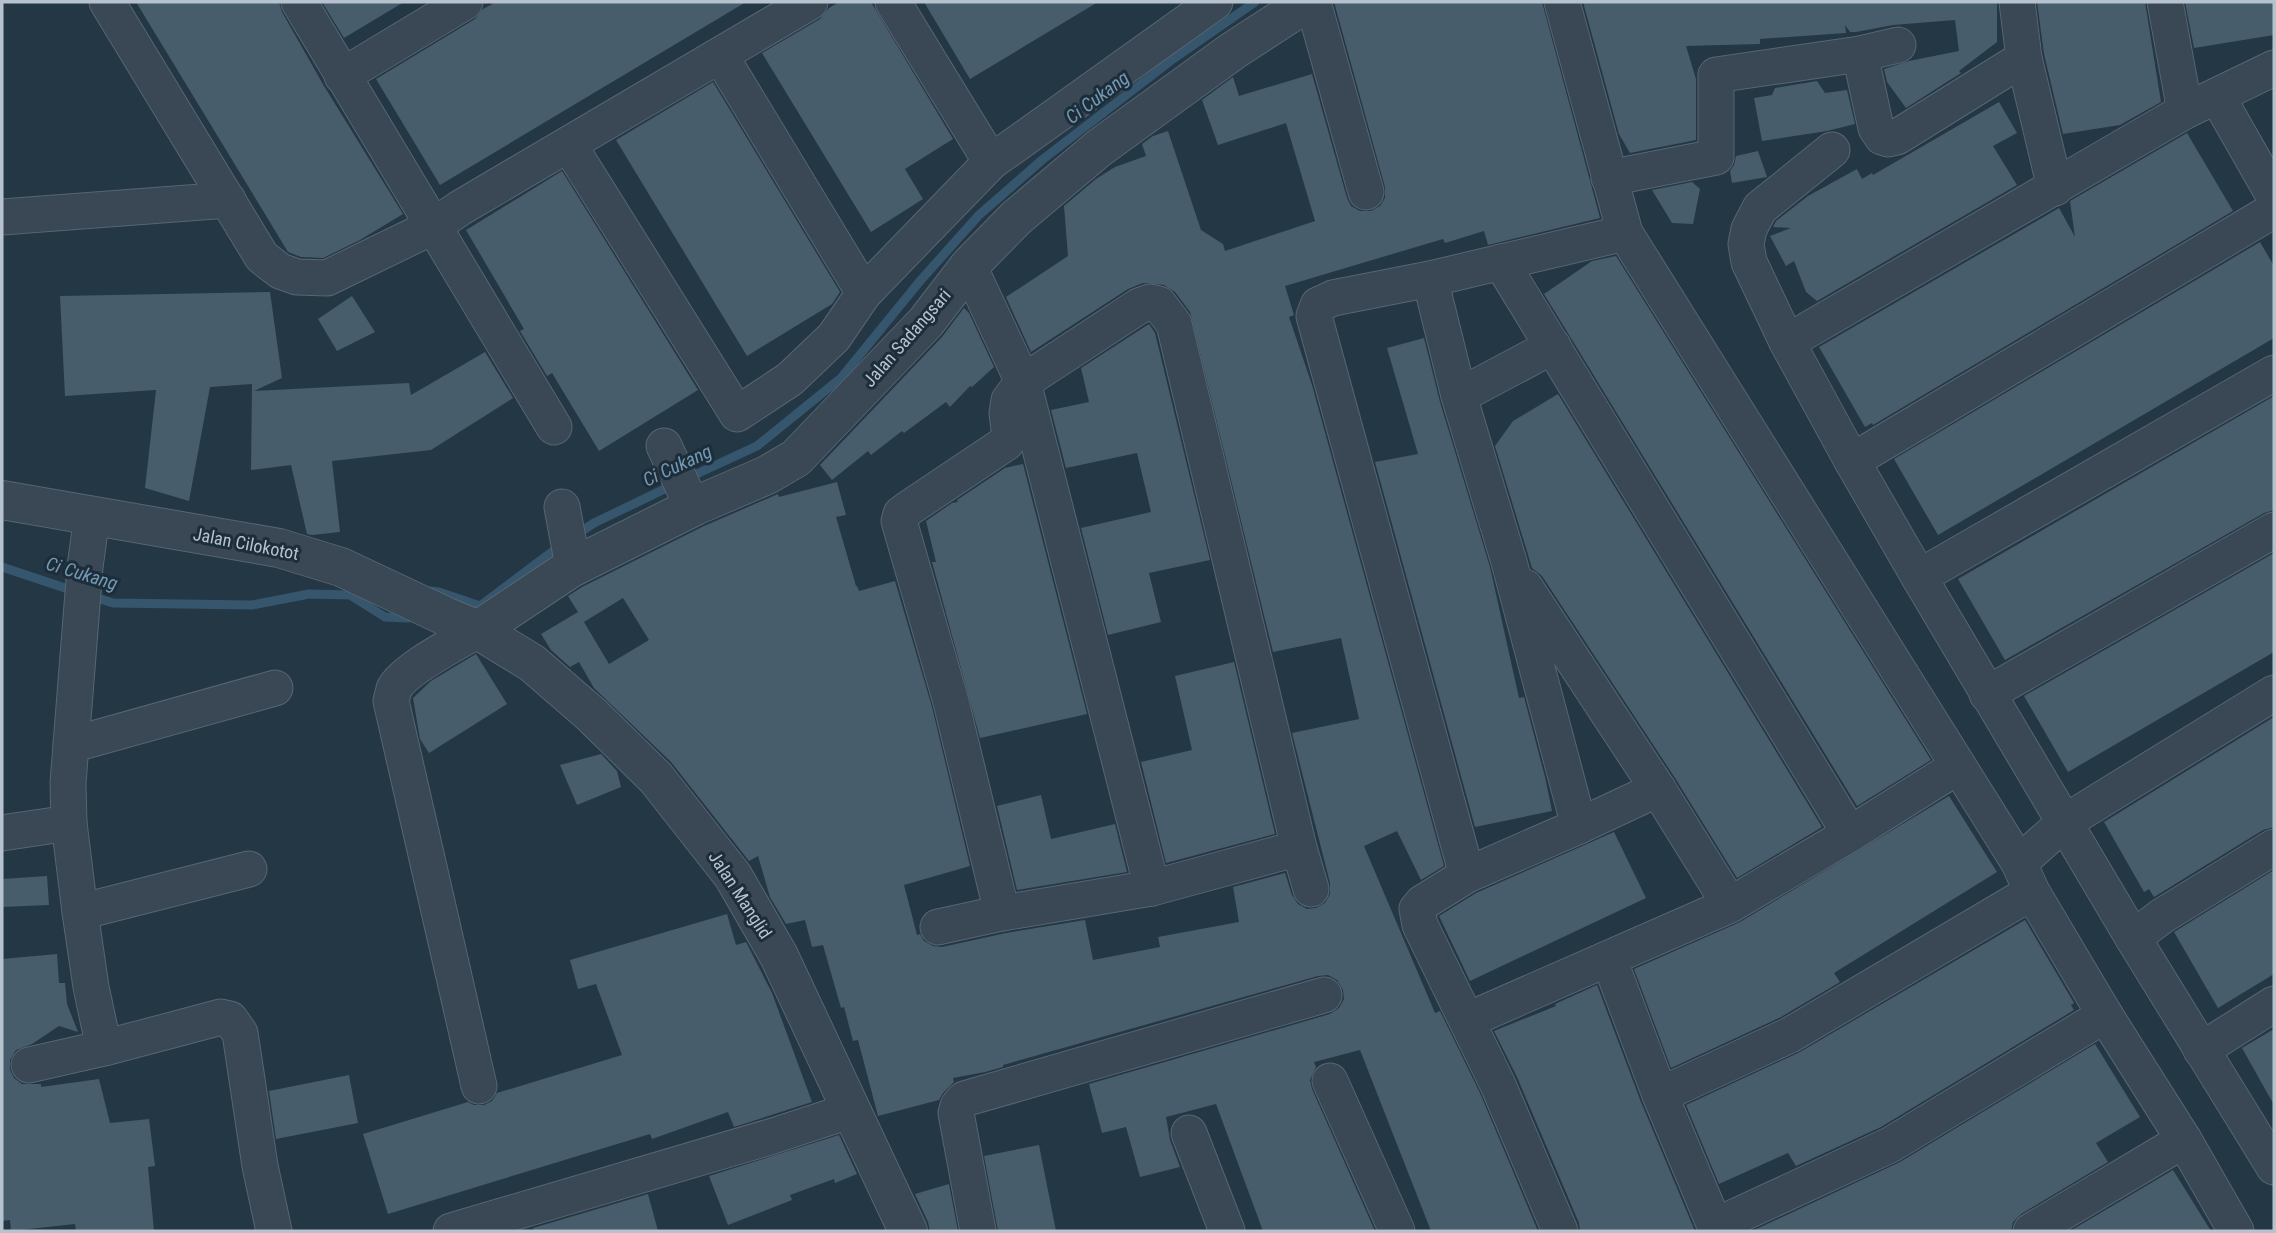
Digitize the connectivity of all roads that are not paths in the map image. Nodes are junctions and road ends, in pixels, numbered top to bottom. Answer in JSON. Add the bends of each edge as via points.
{"nodes":[{"id":1,"x":107,"y":2,"type":"edge"},
{"id":2,"x":299,"y":2,"type":"edge"},
{"id":3,"x":465,"y":2,"type":"edge"},
{"id":4,"x":810,"y":2,"type":"edge"},
{"id":5,"x":893,"y":2,"type":"edge"},
{"id":6,"x":1215,"y":2,"type":"edge"},
{"id":7,"x":1308,"y":2,"type":"edge"},
{"id":8,"x":1313,"y":2,"type":"edge"},
{"id":9,"x":1562,"y":2,"type":"edge"},
{"id":10,"x":2017,"y":2,"type":"edge"},
{"id":11,"x":2165,"y":2,"type":"edge"},
{"id":12,"x":1898,"y":45,"type":"dead end"},
{"id":13,"x":1860,"y":54,"type":"junction"},
{"id":14,"x":720,"y":55,"type":"junction"},
{"id":15,"x":2024,"y":58,"type":"junction"},
{"id":16,"x":2274,"y":68,"type":"edge"},
{"id":17,"x":342,"y":76,"type":"junction"},
{"id":18,"x":2217,"y":96,"type":"junction"},
{"id":19,"x":2185,"y":111,"type":"junction"},
{"id":20,"x":569,"y":145,"type":"junction"},
{"id":21,"x":1832,"y":150,"type":"dead end"},
{"id":22,"x":991,"y":162,"type":"junction"},
{"id":23,"x":1609,"y":178,"type":"junction"},
{"id":24,"x":2055,"y":188,"type":"junction"},
{"id":25,"x":1366,"y":192,"type":"dead end"},
{"id":26,"x":2274,"y":195,"type":"edge"},
{"id":27,"x":228,"y":200,"type":"junction"},
{"id":28,"x":2274,"y":210,"type":"edge"},
{"id":29,"x":2,"y":217,"type":"edge"},
{"id":30,"x":434,"y":226,"type":"junction"},
{"id":31,"x":1625,"y":233,"type":"junction"},
{"id":32,"x":1501,"y":262,"type":"junction"},
{"id":33,"x":969,"y":266,"type":"junction"},
{"id":34,"x":1430,"y":279,"type":"junction"},
{"id":35,"x":864,"y":293,"type":"junction"},
{"id":36,"x":1787,"y":342,"type":"junction"},
{"id":37,"x":1553,"y":346,"type":"junction"},
{"id":38,"x":2274,"y":373,"type":"edge"},
{"id":39,"x":1023,"y":382,"type":"junction"},
{"id":40,"x":1460,"y":396,"type":"junction"},
{"id":41,"x":554,"y":427,"type":"dead end"},
{"id":42,"x":1852,"y":461,"type":"junction"},
{"id":43,"x":2,"y":500,"type":"edge"},
{"id":44,"x":92,"y":516,"type":"junction"},
{"id":45,"x":2274,"y":530,"type":"edge"},
{"id":46,"x":1509,"y":562,"type":"junction"},
{"id":47,"x":1919,"y":577,"type":"junction"},
{"id":48,"x":462,"y":624,"type":"junction"},
{"id":49,"x":275,"y":688,"type":"dead end"},
{"id":50,"x":2274,"y":693,"type":"edge"},
{"id":51,"x":1987,"y":694,"type":"junction"},
{"id":52,"x":71,"y":744,"type":"junction"},
{"id":53,"x":1957,"y":767,"type":"junction"},
{"id":54,"x":1658,"y":789,"type":"junction"},
{"id":55,"x":2064,"y":822,"type":"junction"},
{"id":56,"x":69,"y":823,"type":"junction"},
{"id":57,"x":1579,"y":826,"type":"junction"},
{"id":58,"x":2,"y":833,"type":"edge"},
{"id":59,"x":1850,"y":834,"type":"junction"},
{"id":60,"x":2274,"y":847,"type":"edge"},
{"id":61,"x":1299,"y":848,"type":"junction"},
{"id":62,"x":249,"y":869,"type":"dead end"},
{"id":63,"x":1466,"y":875,"type":"junction"},
{"id":64,"x":2025,"y":878,"type":"junction"},
{"id":65,"x":1152,"y":888,"type":"junction"},
{"id":66,"x":1311,"y":889,"type":"dead end"},
{"id":67,"x":1730,"y":905,"type":"junction"},
{"id":68,"x":80,"y":912,"type":"junction"},
{"id":69,"x":1002,"y":912,"type":"junction"},
{"id":70,"x":938,"y":927,"type":"dead end"},
{"id":71,"x":2133,"y":938,"type":"junction"},
{"id":72,"x":1609,"y":959,"type":"junction"},
{"id":73,"x":1324,"y":995,"type":"dead end"},
{"id":74,"x":2274,"y":1004,"type":"edge"},
{"id":75,"x":2105,"y":1015,"type":"junction"},
{"id":76,"x":1468,"y":1020,"type":"junction"},
{"id":77,"x":104,"y":1048,"type":"junction"},
{"id":78,"x":2201,"y":1050,"type":"junction"},
{"id":79,"x":29,"y":1065,"type":"dead end"},
{"id":80,"x":1330,"y":1081,"type":"dead end"},
{"id":81,"x":479,"y":1086,"type":"dead end"},
{"id":82,"x":1660,"y":1096,"type":"junction"},
{"id":83,"x":852,"y":1110,"type":"junction"},
{"id":84,"x":1189,"y":1133,"type":"dead end"},
{"id":85,"x":2184,"y":1140,"type":"junction"},
{"id":86,"x":2274,"y":1166,"type":"edge"},
{"id":87,"x":1716,"y":1228,"type":"edge"},
{"id":88,"x":274,"y":1231,"type":"edge"},
{"id":89,"x":451,"y":1231,"type":"edge"},
{"id":90,"x":908,"y":1231,"type":"edge"},
{"id":91,"x":978,"y":1231,"type":"edge"},
{"id":92,"x":1227,"y":1231,"type":"edge"},
{"id":93,"x":1397,"y":1231,"type":"edge"},
{"id":94,"x":1560,"y":1231,"type":"edge"},
{"id":95,"x":2031,"y":1231,"type":"edge"},
{"id":96,"x":2236,"y":1231,"type":"edge"}],
"edges":[{"from":1,"to":27,"type":"street"},
{"from":2,"to":17,"type":"street"},
{"from":3,"to":17,"type":"street"},
{"from":4,"to":14,"type":"street"},
{"from":5,"to":22,"type":"street"},
{"from":6,"to":22,"type":"street"},
{"from":7,"to":33,"type":"street","name":"Jalan Sadangsari","via":[[1099,148],[1016,218]]},
{"from":8,"to":25,"type":"street"},
{"from":9,"to":23,"type":"street"},
{"from":10,"to":15,"type":"street"},
{"from":11,"to":19,"type":"street"},
{"from":12,"to":13,"type":"street"},
{"from":13,"to":15,"type":"street","via":[[1876,128],[1888,139]]},
{"from":13,"to":23,"type":"street","via":[[1716,75],[1716,157]]},
{"from":14,"to":20,"type":"street"},
{"from":14,"to":35,"type":"street"},
{"from":15,"to":24,"type":"street"},
{"from":16,"to":18,"type":"street"},
{"from":17,"to":30,"type":"street"},
{"from":18,"to":19,"type":"street"},
{"from":18,"to":26,"type":"street"},
{"from":19,"to":24,"type":"street"},
{"from":20,"to":30,"type":"street"},
{"from":20,"to":35,"type":"street","via":[[727,420],[799,371],[834,337]]},
{"from":21,"to":36,"type":"street","via":[[1760,208],[1749,229],[1749,262]]},
{"from":22,"to":35,"type":"street"},
{"from":23,"to":31,"type":"street"},
{"from":24,"to":36,"type":"street"},
{"from":27,"to":29,"type":"street"},
{"from":27,"to":30,"type":"street","via":[[262,257],[297,277],[327,278]]},
{"from":28,"to":42,"type":"street"},
{"from":30,"to":41,"type":"street"},
{"from":31,"to":32,"type":"street"},
{"from":31,"to":53,"type":"street"},
{"from":32,"to":34,"type":"street"},
{"from":32,"to":37,"type":"street"},
{"from":33,"to":39,"type":"street"},
{"from":33,"to":48,"type":"street","name":"Jalan Sadangsari","via":[[926,322],[796,458],[767,475],[681,479],[568,540],[499,614]]},
{"from":34,"to":40,"type":"street"},
{"from":34,"to":63,"type":"street","via":[[1333,298],[1318,305],[1314,316]]},
{"from":36,"to":42,"type":"street"},
{"from":37,"to":40,"type":"street"},
{"from":37,"to":59,"type":"street"},
{"from":38,"to":47,"type":"street"},
{"from":39,"to":61,"type":"street","via":[[1139,306],[1159,304],[1170,316]]},
{"from":39,"to":65,"type":"street"},
{"from":39,"to":69,"type":"street","via":[[1009,400],[1010,437],[1006,443],[909,508],[899,521],[951,702]]},
{"from":40,"to":46,"type":"street"},
{"from":42,"to":47,"type":"street"},
{"from":43,"to":44,"type":"street","name":"Jalan Cilokotot"},
{"from":44,"to":48,"type":"street","name":"Jalan Cilokotot","via":[[279,548],[341,567]]},
{"from":44,"to":52,"type":"street"},
{"from":45,"to":51,"type":"street"},
{"from":46,"to":54,"type":"street"},
{"from":46,"to":57,"type":"street"},
{"from":47,"to":51,"type":"street"},
{"from":48,"to":81,"type":"street","via":[[395,688],[391,701]]},
{"from":48,"to":83,"type":"street","name":"Jalan Manglid","via":[[532,663],[656,778],[733,876],[779,956]]},
{"from":49,"to":52,"type":"street"},
{"from":50,"to":55,"type":"street"},
{"from":51,"to":55,"type":"street"},
{"from":52,"to":56,"type":"street"},
{"from":53,"to":59,"type":"street"},
{"from":53,"to":64,"type":"street"},
{"from":54,"to":57,"type":"street"},
{"from":54,"to":67,"type":"street"},
{"from":55,"to":64,"type":"street"},
{"from":55,"to":71,"type":"street"},
{"from":56,"to":58,"type":"street"},
{"from":56,"to":68,"type":"street"},
{"from":57,"to":63,"type":"street"},
{"from":59,"to":67,"type":"street"},
{"from":60,"to":71,"type":"street"},
{"from":61,"to":65,"type":"street"},
{"from":61,"to":66,"type":"street"},
{"from":62,"to":68,"type":"street"},
{"from":63,"to":76,"type":"street","via":[[1422,903],[1417,916]]},
{"from":64,"to":75,"type":"street"},
{"from":64,"to":82,"type":"street","via":[[1790,1035]]},
{"from":65,"to":69,"type":"street"},
{"from":67,"to":72,"type":"street"},
{"from":68,"to":77,"type":"street"},
{"from":69,"to":70,"type":"street"},
{"from":71,"to":78,"type":"street"},
{"from":72,"to":76,"type":"street"},
{"from":72,"to":82,"type":"street"},
{"from":73,"to":91,"type":"street","via":[[964,1099],[957,1113]]},
{"from":74,"to":78,"type":"street"},
{"from":75,"to":85,"type":"street"},
{"from":75,"to":87,"type":"street","via":[[1890,1145]]},
{"from":76,"to":94,"type":"street"},
{"from":77,"to":79,"type":"street"},
{"from":77,"to":88,"type":"street","via":[[221,1017],[230,1019],[240,1033]]},
{"from":78,"to":86,"type":"street"},
{"from":80,"to":93,"type":"street"},
{"from":82,"to":87,"type":"street"},
{"from":83,"to":89,"type":"street"},
{"from":83,"to":90,"type":"street","name":"Jalan Manglid"},
{"from":84,"to":92,"type":"street"},
{"from":85,"to":95,"type":"street"},
{"from":85,"to":96,"type":"street"}]}
